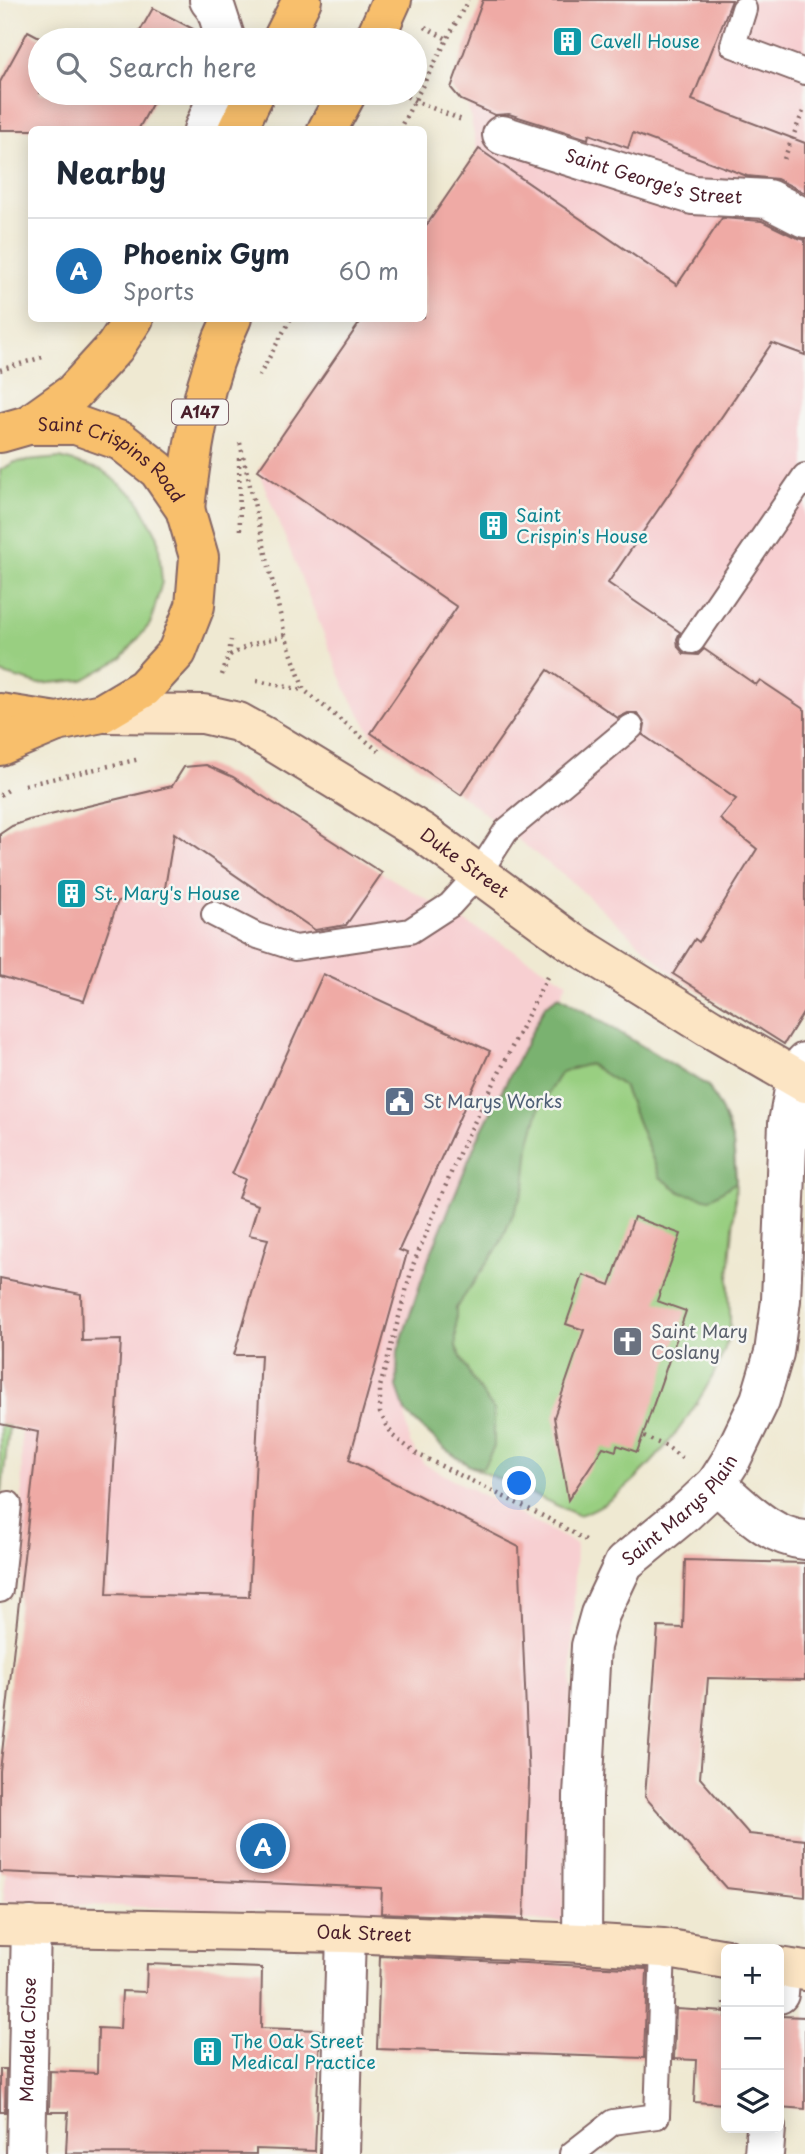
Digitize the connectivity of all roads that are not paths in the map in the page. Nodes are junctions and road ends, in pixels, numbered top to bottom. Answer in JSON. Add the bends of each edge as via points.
{"nodes":[{"id":1,"x":209,"y":0,"type":"edge"},
{"id":2,"x":302,"y":0,"type":"edge"},
{"id":3,"x":393,"y":0,"type":"edge"},
{"id":4,"x":744,"y":9,"type":"dead end"},
{"id":5,"x":222,"y":28,"type":"edge"},
{"id":6,"x":288,"y":28,"type":"edge"},
{"id":7,"x":380,"y":28,"type":"edge"},
{"id":8,"x":805,"y":72,"type":"edge"},
{"id":9,"x":214,"y":105,"type":"edge"},
{"id":10,"x":250,"y":105,"type":"edge"},
{"id":11,"x":341,"y":105,"type":"edge"},
{"id":12,"x":205,"y":126,"type":"edge"},
{"id":13,"x":239,"y":126,"type":"edge"},
{"id":14,"x":329,"y":126,"type":"edge"},
{"id":15,"x":502,"y":135,"type":"road end"},
{"id":16,"x":805,"y":218,"type":"edge"},
{"id":17,"x":132,"y":322,"type":"edge"},
{"id":18,"x":230,"y":322,"type":"edge"},
{"id":19,"x":9,"y":429,"type":"edge"},
{"id":20,"x":805,"y":476,"type":"edge"},
{"id":21,"x":185,"y":509,"type":"junction"},
{"id":22,"x":692,"y":641,"type":"dead end"},
{"id":23,"x":0,"y":713,"type":"edge"},
{"id":24,"x":102,"y":713,"type":"junction"},
{"id":25,"x":57,"y":722,"type":"junction"},
{"id":26,"x":631,"y":727,"type":"dead end"},
{"id":27,"x":0,"y":746,"type":"edge"},
{"id":28,"x":479,"y":873,"type":"junction"},
{"id":29,"x":214,"y":914,"type":"dead end"},
{"id":30,"x":802,"y":1075,"type":"edge"},
{"id":31,"x":716,"y":1484,"type":"junction"},
{"id":32,"x":9,"y":1504,"type":"dead end"},
{"id":33,"x":805,"y":1540,"type":"edge"},
{"id":34,"x":0,"y":1590,"type":"edge"},
{"id":35,"x":15,"y":1926,"type":"edge"},
{"id":36,"x":346,"y":1933,"type":"junction"},
{"id":37,"x":582,"y":1942,"type":"junction"},
{"id":38,"x":663,"y":1948,"type":"junction"},
{"id":39,"x":721,"y":1958,"type":"edge"},
{"id":40,"x":766,"y":2133,"type":"edge"},
{"id":41,"x":26,"y":2154,"type":"edge"},
{"id":42,"x":340,"y":2154,"type":"edge"},
{"id":43,"x":572,"y":2154,"type":"edge"},
{"id":44,"x":764,"y":2154,"type":"edge"}],
"edges":[{"from":1,"to":5,"type":"street"},
{"from":2,"to":6,"type":"main road"},
{"from":3,"to":7,"type":"main road"},
{"from":4,"to":8,"type":"lane","via":[[733,45]]},
{"from":9,"to":12,"type":"street"},
{"from":10,"to":13,"type":"main road"},
{"from":11,"to":14,"type":"main road"},
{"from":15,"to":16,"type":"street","name":"Saint George's Street","via":[[692,195],[768,199]]},
{"from":17,"to":19,"type":"main road","name":"Saint Crispins Road","via":[[116,347],[73,393]]},
{"from":18,"to":21,"type":"main road","name":"Saint Crispins Road","number":"A147","via":[[203,398]]},
{"from":19,"to":21,"type":"main road","name":"Saint Crispins Road","via":[[76,425],[121,441],[158,470]]},
{"from":20,"to":22,"type":"lane"},
{"from":21,"to":24,"type":"main road","name":"Saint Crispins Road","via":[[199,557],[195,606],[177,652],[144,688]]},
{"from":23,"to":25,"type":"main road","name":"Saint Crispins Road"},
{"from":24,"to":25,"type":"main road","name":"Saint Crispins Road"},
{"from":24,"to":28,"type":"street","name":"Duke Street","via":[[204,714],[238,722],[423,833]]},
{"from":25,"to":27,"type":"main road","name":"Saint Crispins Road"},
{"from":26,"to":28,"type":"lane","via":[[506,831]]},
{"from":28,"to":29,"type":"lane","via":[[450,905],[410,931],[295,948]]},
{"from":28,"to":30,"type":"street","name":"Duke Street","via":[[567,939]]},
{"from":30,"to":31,"type":"street","name":"Saint Marys Plain","via":[[788,1123],[782,1300],[774,1353],[760,1400]]},
{"from":31,"to":33,"type":"street","via":[[770,1529]]},
{"from":31,"to":37,"type":"street","name":"Saint Marys Plain","via":[[624,1563],[600,1614],[592,1646],[583,1796]]},
{"from":32,"to":34,"type":"lane"},
{"from":35,"to":36,"type":"street","name":"Oak Street"},
{"from":35,"to":41,"type":"street","name":"Mandela Close"},
{"from":36,"to":37,"type":"street","name":"Oak Street"},
{"from":36,"to":42,"type":"street"},
{"from":37,"to":38,"type":"street","name":"Oak Street"},
{"from":38,"to":39,"type":"street","name":"Oak Street"},
{"from":38,"to":43,"type":"lane","via":[[657,2116],[613,2122]]},
{"from":40,"to":44,"type":"street"}]}
